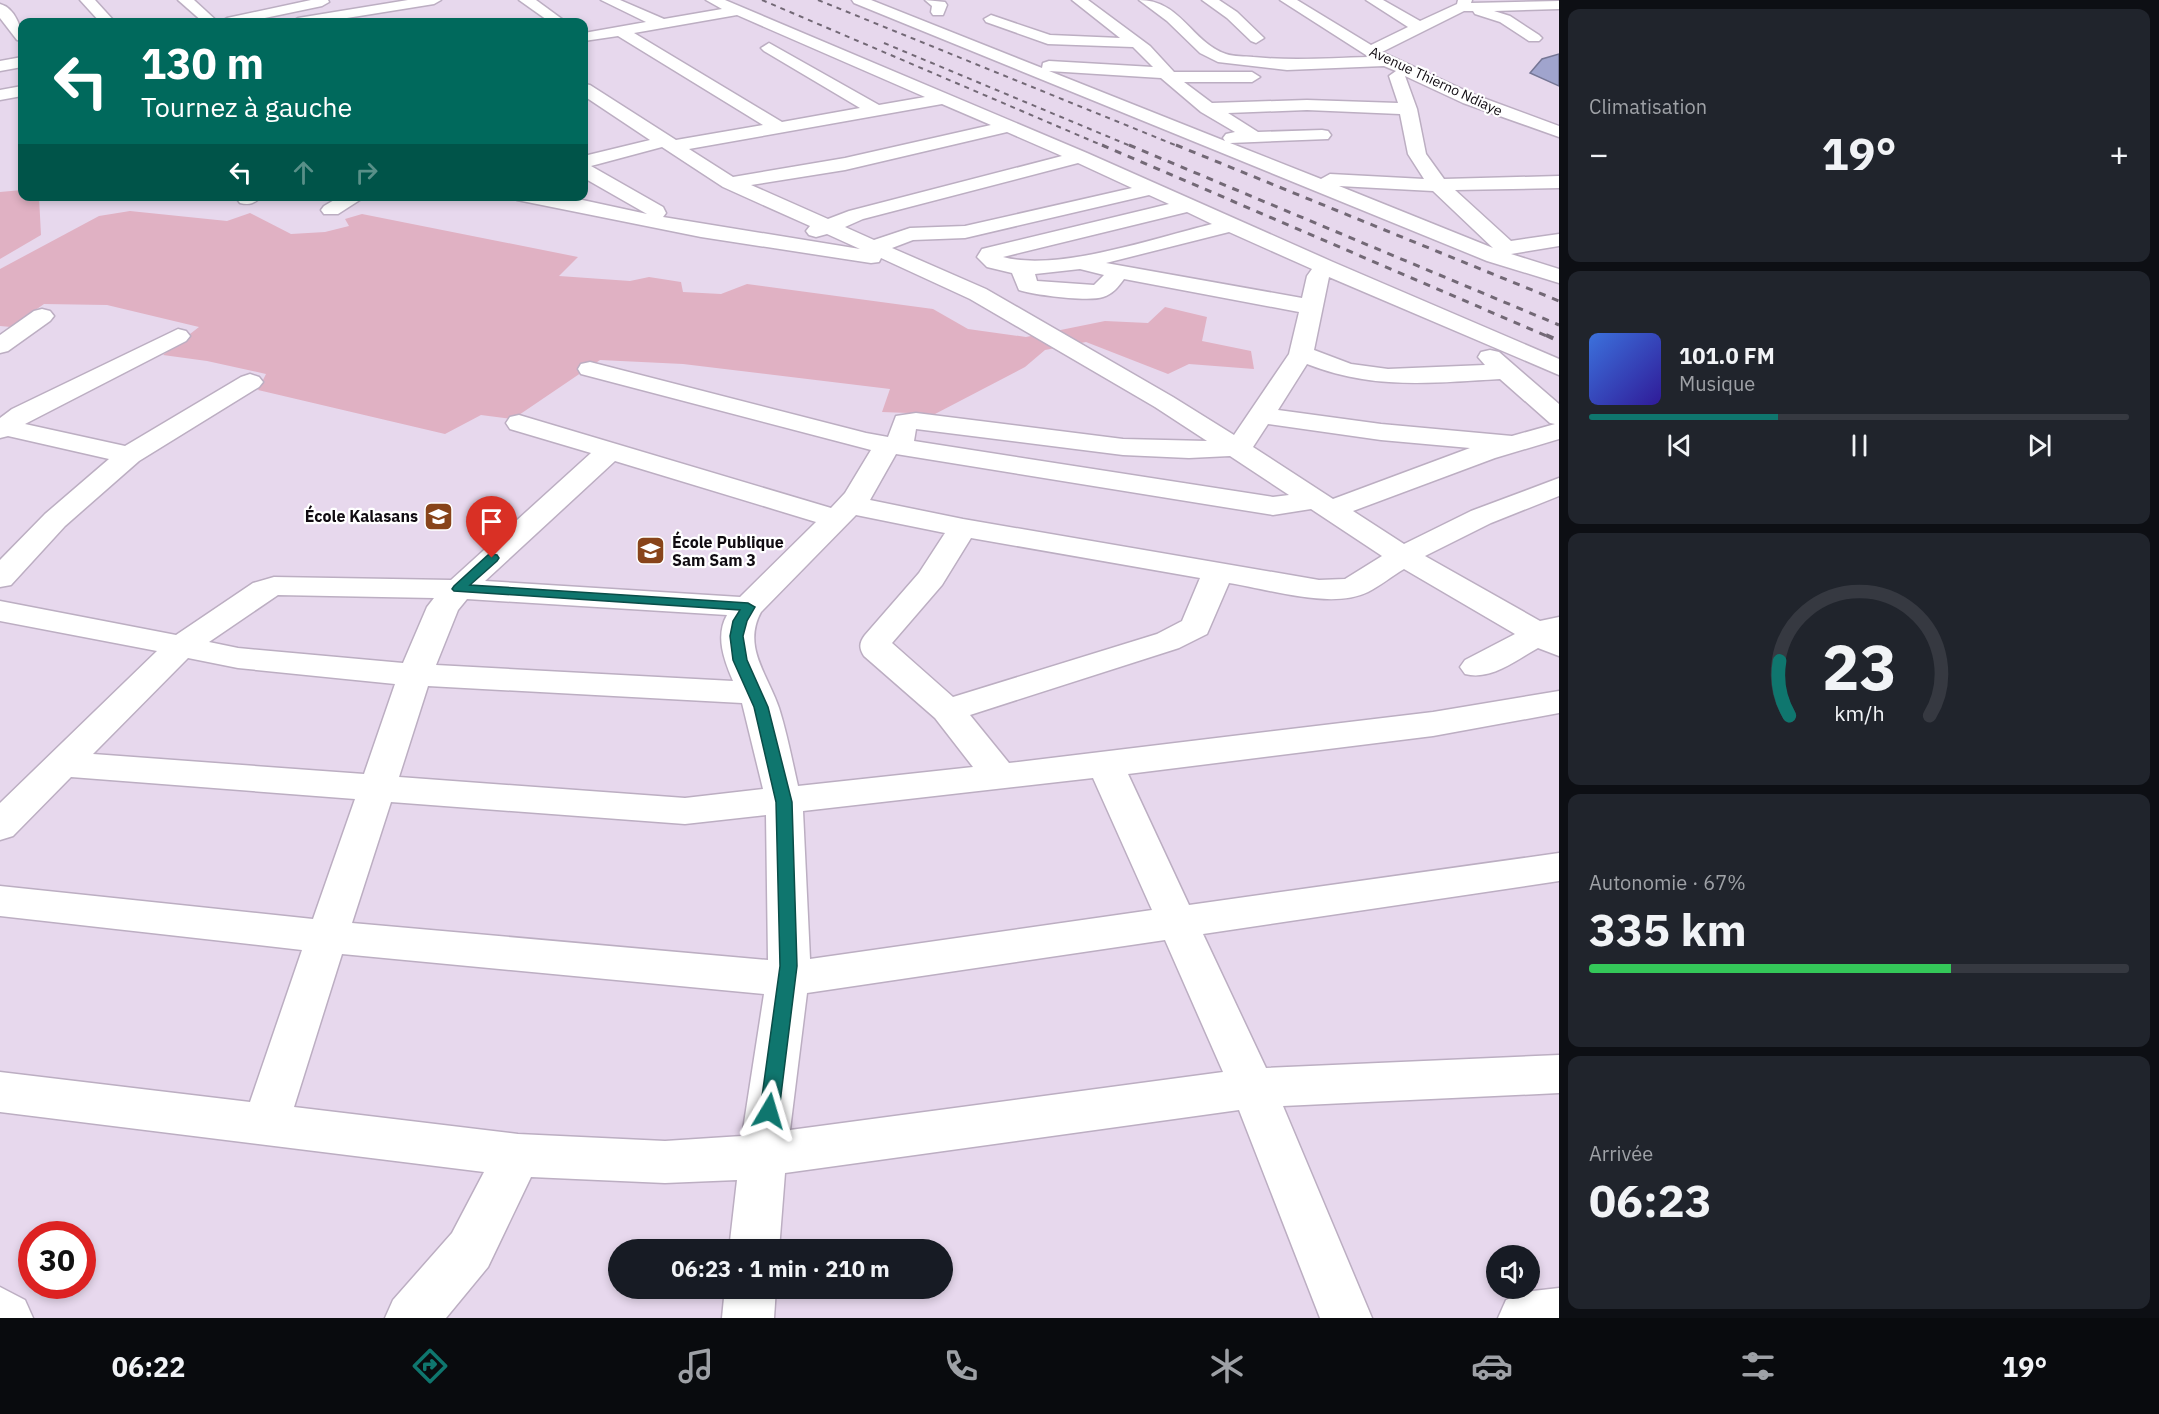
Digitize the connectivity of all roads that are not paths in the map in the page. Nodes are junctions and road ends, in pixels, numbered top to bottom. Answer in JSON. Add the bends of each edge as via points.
{"nodes":[{"id":1,"x":87,"y":0,"type":"edge"},
{"id":2,"x":185,"y":0,"type":"edge"},
{"id":3,"x":328,"y":0,"type":"edge"},
{"id":4,"x":373,"y":0,"type":"edge"},
{"id":5,"x":434,"y":0,"type":"edge"},
{"id":6,"x":526,"y":0,"type":"edge"},
{"id":7,"x":608,"y":0,"type":"edge"},
{"id":8,"x":713,"y":0,"type":"edge"},
{"id":9,"x":859,"y":0,"type":"edge"},
{"id":10,"x":1079,"y":0,"type":"edge"},
{"id":11,"x":1146,"y":0,"type":"edge"},
{"id":12,"x":1209,"y":0,"type":"edge"},
{"id":13,"x":1287,"y":0,"type":"edge"},
{"id":14,"x":1373,"y":0,"type":"edge"},
{"id":15,"x":1465,"y":5,"type":"edge"},
{"id":16,"x":1538,"y":5,"type":"junction"},
{"id":17,"x":1559,"y":5,"type":"edge"},
{"id":18,"x":0,"y":8,"type":"edge"},
{"id":19,"x":387,"y":9,"type":"junction"},
{"id":20,"x":737,"y":11,"type":"junction"},
{"id":21,"x":1559,"y":14,"type":"edge"},
{"id":22,"x":291,"y":15,"type":"edge"},
{"id":23,"x":104,"y":18,"type":"edge"},
{"id":24,"x":206,"y":18,"type":"edge"},
{"id":25,"x":264,"y":18,"type":"edge"},
{"id":26,"x":407,"y":18,"type":"edge"},
{"id":27,"x":553,"y":18,"type":"edge"},
{"id":28,"x":661,"y":23,"type":"junction"},
{"id":29,"x":1419,"y":27,"type":"junction"},
{"id":30,"x":620,"y":30,"type":"junction"},
{"id":31,"x":18,"y":32,"type":"edge"},
{"id":32,"x":588,"y":36,"type":"edge"},
{"id":33,"x":18,"y":38,"type":"edge"},
{"id":34,"x":1256,"y":38,"type":"dead end"},
{"id":35,"x":1534,"y":38,"type":"dead end"},
{"id":36,"x":0,"y":41,"type":"edge"},
{"id":37,"x":1137,"y":43,"type":"junction"},
{"id":38,"x":646,"y":44,"type":"junction"},
{"id":39,"x":769,"y":48,"type":"dead end"},
{"id":40,"x":625,"y":49,"type":"dead end"},
{"id":41,"x":984,"y":50,"type":"junction"},
{"id":42,"x":1369,"y":52,"type":"junction"},
{"id":43,"x":18,"y":63,"type":"edge"},
{"id":44,"x":1017,"y":63,"type":"junction"},
{"id":45,"x":1287,"y":65,"type":"junction"},
{"id":46,"x":0,"y":66,"type":"edge"},
{"id":47,"x":1392,"y":69,"type":"junction"},
{"id":48,"x":1168,"y":75,"type":"junction"},
{"id":49,"x":1300,"y":77,"type":"junction"},
{"id":50,"x":18,"y":92,"type":"edge"},
{"id":51,"x":588,"y":92,"type":"edge"},
{"id":52,"x":0,"y":95,"type":"edge"},
{"id":53,"x":941,"y":99,"type":"junction"},
{"id":54,"x":1123,"y":105,"type":"junction"},
{"id":55,"x":1203,"y":105,"type":"junction"},
{"id":56,"x":1408,"y":109,"type":"junction"},
{"id":57,"x":877,"y":111,"type":"junction"},
{"id":58,"x":779,"y":127,"type":"junction"},
{"id":59,"x":1008,"y":127,"type":"junction"},
{"id":60,"x":1559,"y":132,"type":"edge"},
{"id":61,"x":1322,"y":135,"type":"dead end"},
{"id":62,"x":1254,"y":137,"type":"junction"},
{"id":63,"x":1209,"y":139,"type":"junction"},
{"id":64,"x":669,"y":144,"type":"junction"},
{"id":65,"x":1080,"y":157,"type":"junction"},
{"id":66,"x":588,"y":161,"type":"edge"},
{"id":67,"x":588,"y":172,"type":"edge"},
{"id":68,"x":1304,"y":178,"type":"junction"},
{"id":69,"x":1559,"y":182,"type":"edge"},
{"id":70,"x":730,"y":183,"type":"junction"},
{"id":71,"x":1438,"y":185,"type":"junction"},
{"id":72,"x":1151,"y":189,"type":"junction"},
{"id":73,"x":347,"y":201,"type":"edge"},
{"id":74,"x":563,"y":201,"type":"edge"},
{"id":75,"x":1188,"y":206,"type":"junction"},
{"id":76,"x":331,"y":210,"type":"dead end"},
{"id":77,"x":644,"y":220,"type":"junction"},
{"id":78,"x":1231,"y":225,"type":"junction"},
{"id":79,"x":826,"y":226,"type":"junction"},
{"id":80,"x":1559,"y":240,"type":"edge"},
{"id":81,"x":784,"y":246,"type":"junction"},
{"id":82,"x":874,"y":247,"type":"junction"},
{"id":83,"x":1501,"y":252,"type":"junction"},
{"id":84,"x":903,"y":261,"type":"junction"},
{"id":85,"x":1075,"y":264,"type":"junction"},
{"id":86,"x":1325,"y":267,"type":"junction"},
{"id":87,"x":1022,"y":269,"type":"junction"},
{"id":88,"x":1119,"y":271,"type":"junction"},
{"id":89,"x":1559,"y":276,"type":"edge"},
{"id":90,"x":1311,"y":307,"type":"junction"},
{"id":91,"x":1436,"y":315,"type":"junction"},
{"id":92,"x":42,"y":316,"type":"dead end"},
{"id":93,"x":178,"y":336,"type":"dead end"},
{"id":94,"x":0,"y":346,"type":"edge"},
{"id":95,"x":1301,"y":354,"type":"junction"},
{"id":96,"x":1559,"y":368,"type":"edge"},
{"id":97,"x":590,"y":369,"type":"dead end"},
{"id":98,"x":1505,"y":371,"type":"junction"},
{"id":99,"x":250,"y":382,"type":"dead end"},
{"id":100,"x":1261,"y":415,"type":"junction"},
{"id":101,"x":1559,"y":417,"type":"edge"},
{"id":102,"x":519,"y":423,"type":"dead end"},
{"id":103,"x":1,"y":428,"type":"edge"},
{"id":104,"x":1559,"y":431,"type":"edge"},
{"id":105,"x":1511,"y":444,"type":"junction"},
{"id":106,"x":893,"y":446,"type":"junction"},
{"id":107,"x":1232,"y":448,"type":"junction"},
{"id":108,"x":610,"y":451,"type":"junction"},
{"id":109,"x":129,"y":455,"type":"junction"},
{"id":110,"x":1559,"y":486,"type":"edge"},
{"id":111,"x":1322,"y":505,"type":"junction"},
{"id":112,"x":843,"y":512,"type":"junction"},
{"id":113,"x":963,"y":528,"type":"junction"},
{"id":114,"x":1403,"y":556,"type":"junction"},
{"id":115,"x":1218,"y":572,"type":"junction"},
{"id":116,"x":0,"y":578,"type":"edge"},
{"id":117,"x":459,"y":589,"type":"junction"},
{"id":118,"x":748,"y":607,"type":"junction"},
{"id":119,"x":0,"y":611,"type":"edge"},
{"id":120,"x":1552,"y":635,"type":"edge"},
{"id":121,"x":180,"y":647,"type":"junction"},
{"id":122,"x":1477,"y":667,"type":"dead end"},
{"id":123,"x":415,"y":675,"type":"junction"},
{"id":124,"x":754,"y":693,"type":"junction"},
{"id":125,"x":1559,"y":702,"type":"edge"},
{"id":126,"x":947,"y":710,"type":"junction"},
{"id":127,"x":60,"y":764,"type":"junction"},
{"id":128,"x":1105,"y":764,"type":"junction"},
{"id":129,"x":1000,"y":777,"type":"junction"},
{"id":130,"x":378,"y":788,"type":"junction"},
{"id":131,"x":784,"y":802,"type":"junction"},
{"id":132,"x":0,"y":826,"type":"edge"},
{"id":133,"x":1559,"y":867,"type":"edge"},
{"id":134,"x":0,"y":901,"type":"edge"},
{"id":135,"x":1177,"y":922,"type":"junction"},
{"id":136,"x":329,"y":937,"type":"junction"},
{"id":137,"x":786,"y":979,"type":"junction"},
{"id":138,"x":1559,"y":1074,"type":"edge"},
{"id":139,"x":1253,"y":1088,"type":"junction"},
{"id":140,"x":0,"y":1092,"type":"edge"},
{"id":141,"x":265,"y":1124,"type":"junction"},
{"id":142,"x":518,"y":1155,"type":"junction"},
{"id":143,"x":763,"y":1155,"type":"junction"},
{"id":144,"x":755,"y":1239,"type":"edge"},
{"id":145,"x":750,"y":1299,"type":"edge"},
{"id":146,"x":0,"y":1313,"type":"edge"},
{"id":147,"x":1559,"y":1314,"type":"edge"},
{"id":148,"x":7,"y":1318,"type":"edge"},
{"id":149,"x":411,"y":1318,"type":"edge"},
{"id":150,"x":748,"y":1318,"type":"edge"},
{"id":151,"x":1346,"y":1318,"type":"edge"},
{"id":152,"x":1524,"y":1318,"type":"edge"}],
"edges":[{"from":1,"to":23,"type":"street"},
{"from":2,"to":24,"type":"street"},
{"from":3,"to":22,"type":"street"},
{"from":4,"to":19,"type":"street"},
{"from":5,"to":19,"type":"street"},
{"from":6,"to":27,"type":"street"},
{"from":7,"to":28,"type":"street"},
{"from":8,"to":20,"type":"street"},
{"from":9,"to":41,"type":"street"},
{"from":10,"to":37,"type":"street"},
{"from":11,"to":45,"type":"street","via":[[1214,55],[1240,62]]},
{"from":12,"to":34,"type":"street"},
{"from":13,"to":42,"type":"street","name":"Avenue Thierno Ndiaye"},
{"from":14,"to":29,"type":"street"},
{"from":15,"to":16,"type":"street"},
{"from":15,"to":29,"type":"street"},
{"from":15,"to":35,"type":"street","via":[[1505,19]]},
{"from":16,"to":17,"type":"street"},
{"from":16,"to":21,"type":"street"},
{"from":18,"to":31,"type":"street"},
{"from":19,"to":22,"type":"street"},
{"from":19,"to":26,"type":"street"},
{"from":20,"to":28,"type":"street"},
{"from":20,"to":53,"type":"street"},
{"from":22,"to":25,"type":"street"},
{"from":28,"to":30,"type":"street"},
{"from":29,"to":42,"type":"street"},
{"from":30,"to":32,"type":"street"},
{"from":30,"to":38,"type":"street"},
{"from":33,"to":36,"type":"street"},
{"from":37,"to":41,"type":"street","via":[[1048,39],[989,13],[992,42]]},
{"from":37,"to":48,"type":"street"},
{"from":38,"to":40,"type":"street"},
{"from":38,"to":58,"type":"street"},
{"from":39,"to":57,"type":"street"},
{"from":41,"to":44,"type":"street"},
{"from":42,"to":47,"type":"street","name":"Avenue Thierno Ndiaye"},
{"from":43,"to":46,"type":"street"},
{"from":44,"to":48,"type":"street"},
{"from":44,"to":54,"type":"street"},
{"from":45,"to":47,"type":"street"},
{"from":45,"to":49,"type":"street"},
{"from":47,"to":49,"type":"street"},
{"from":47,"to":56,"type":"street"},
{"from":47,"to":60,"type":"street","name":"Avenue Thierno Ndiaye"},
{"from":48,"to":49,"type":"street"},
{"from":48,"to":55,"type":"street"},
{"from":50,"to":52,"type":"street"},
{"from":51,"to":64,"type":"street"},
{"from":53,"to":57,"type":"street"},
{"from":53,"to":59,"type":"street"},
{"from":54,"to":55,"type":"street"},
{"from":54,"to":63,"type":"street"},
{"from":55,"to":56,"type":"street"},
{"from":55,"to":62,"type":"street"},
{"from":56,"to":71,"type":"street","via":[[1415,151]]},
{"from":57,"to":58,"type":"street"},
{"from":58,"to":64,"type":"street"},
{"from":59,"to":65,"type":"street"},
{"from":59,"to":70,"type":"street","via":[[844,164]]},
{"from":61,"to":62,"type":"street"},
{"from":62,"to":63,"type":"street"},
{"from":63,"to":68,"type":"street"},
{"from":64,"to":66,"type":"street"},
{"from":64,"to":70,"type":"street"},
{"from":65,"to":72,"type":"street"},
{"from":65,"to":79,"type":"street","via":[[855,215]]},
{"from":67,"to":77,"type":"street","via":[[657,212]]},
{"from":68,"to":71,"type":"street"},
{"from":68,"to":83,"type":"street"},
{"from":69,"to":71,"type":"street"},
{"from":70,"to":79,"type":"street"},
{"from":71,"to":83,"type":"street"},
{"from":72,"to":75,"type":"street"},
{"from":72,"to":82,"type":"street","via":[[964,232],[910,234]]},
{"from":73,"to":76,"type":"street"},
{"from":74,"to":77,"type":"street"},
{"from":75,"to":78,"type":"street"},
{"from":75,"to":87,"type":"street","via":[[988,255],[994,262]]},
{"from":77,"to":81,"type":"street"},
{"from":78,"to":85,"type":"street"},
{"from":78,"to":86,"type":"street"},
{"from":79,"to":81,"type":"street"},
{"from":79,"to":82,"type":"street"},
{"from":80,"to":83,"type":"street"},
{"from":81,"to":84,"type":"street"},
{"from":82,"to":84,"type":"street"},
{"from":83,"to":89,"type":"street"},
{"from":84,"to":107,"type":"street","via":[[978,294],[1164,402]]},
{"from":85,"to":87,"type":"street"},
{"from":85,"to":88,"type":"street"},
{"from":86,"to":90,"type":"street","via":[[1318,276]]},
{"from":86,"to":91,"type":"street"},
{"from":87,"to":88,"type":"street","via":[[1027,285],[1033,287],[1092,292],[1105,288]]},
{"from":88,"to":90,"type":"street"},
{"from":90,"to":95,"type":"street"},
{"from":91,"to":96,"type":"street"},
{"from":91,"to":98,"type":"street"},
{"from":92,"to":94,"type":"street"},
{"from":93,"to":103,"type":"street"},
{"from":95,"to":98,"type":"street","via":[[1370,374],[1418,376]]},
{"from":95,"to":100,"type":"street"},
{"from":97,"to":106,"type":"street"},
{"from":98,"to":101,"type":"street"},
{"from":99,"to":109,"type":"street"},
{"from":100,"to":105,"type":"street","via":[[1391,434]]},
{"from":100,"to":107,"type":"street","via":[[1244,441]]},
{"from":102,"to":108,"type":"street"},
{"from":103,"to":109,"type":"street"},
{"from":104,"to":105,"type":"street"},
{"from":105,"to":111,"type":"street"},
{"from":106,"to":107,"type":"street","via":[[904,423],[916,421],[1123,447]]},
{"from":106,"to":111,"type":"street","via":[[1273,506]]},
{"from":106,"to":112,"type":"street"},
{"from":107,"to":111,"type":"street"},
{"from":108,"to":112,"type":"street"},
{"from":108,"to":117,"type":"street"},
{"from":109,"to":116,"type":"street","via":[[55,520]]},
{"from":110,"to":114,"type":"street"},
{"from":111,"to":114,"type":"street"},
{"from":112,"to":113,"type":"street"},
{"from":112,"to":118,"type":"street"},
{"from":113,"to":115,"type":"street"},
{"from":113,"to":126,"type":"street","via":[[931,578],[876,642],[881,654]]},
{"from":114,"to":115,"type":"street","via":[[1341,590],[1319,590]]},
{"from":114,"to":120,"type":"street"},
{"from":115,"to":126,"type":"street","via":[[1196,627],[1188,632]]},
{"from":117,"to":118,"type":"street"},
{"from":117,"to":121,"type":"street","via":[[274,586]]},
{"from":117,"to":123,"type":"street","via":[[443,607]]},
{"from":118,"to":124,"type":"street","via":[[737,636],[740,660]]},
{"from":119,"to":121,"type":"street"},
{"from":120,"to":122,"type":"street"},
{"from":121,"to":123,"type":"street","via":[[238,658]]},
{"from":121,"to":127,"type":"street"},
{"from":123,"to":124,"type":"street"},
{"from":123,"to":130,"type":"street"},
{"from":124,"to":131,"type":"street","via":[[761,707]]},
{"from":125,"to":128,"type":"street","via":[[1433,724]]},
{"from":126,"to":129,"type":"street"},
{"from":127,"to":130,"type":"street"},
{"from":127,"to":132,"type":"street"},
{"from":128,"to":129,"type":"street"},
{"from":128,"to":135,"type":"street"},
{"from":129,"to":131,"type":"street"},
{"from":130,"to":131,"type":"street","via":[[685,811]]},
{"from":130,"to":136,"type":"street"},
{"from":131,"to":137,"type":"street","via":[[789,966]]},
{"from":133,"to":135,"type":"street"},
{"from":134,"to":136,"type":"street"},
{"from":135,"to":137,"type":"street"},
{"from":135,"to":139,"type":"street"},
{"from":136,"to":137,"type":"street"},
{"from":136,"to":141,"type":"street"},
{"from":137,"to":143,"type":"street"},
{"from":138,"to":139,"type":"street"},
{"from":139,"to":143,"type":"street"},
{"from":139,"to":151,"type":"street"},
{"from":140,"to":141,"type":"street"},
{"from":141,"to":142,"type":"street"},
{"from":142,"to":143,"type":"street","via":[[665,1162]]},
{"from":142,"to":149,"type":"street","via":[[470,1250]]},
{"from":143,"to":144,"type":"street"},
{"from":145,"to":150,"type":"street"},
{"from":146,"to":148,"type":"street"},
{"from":147,"to":152,"type":"street"}]}
